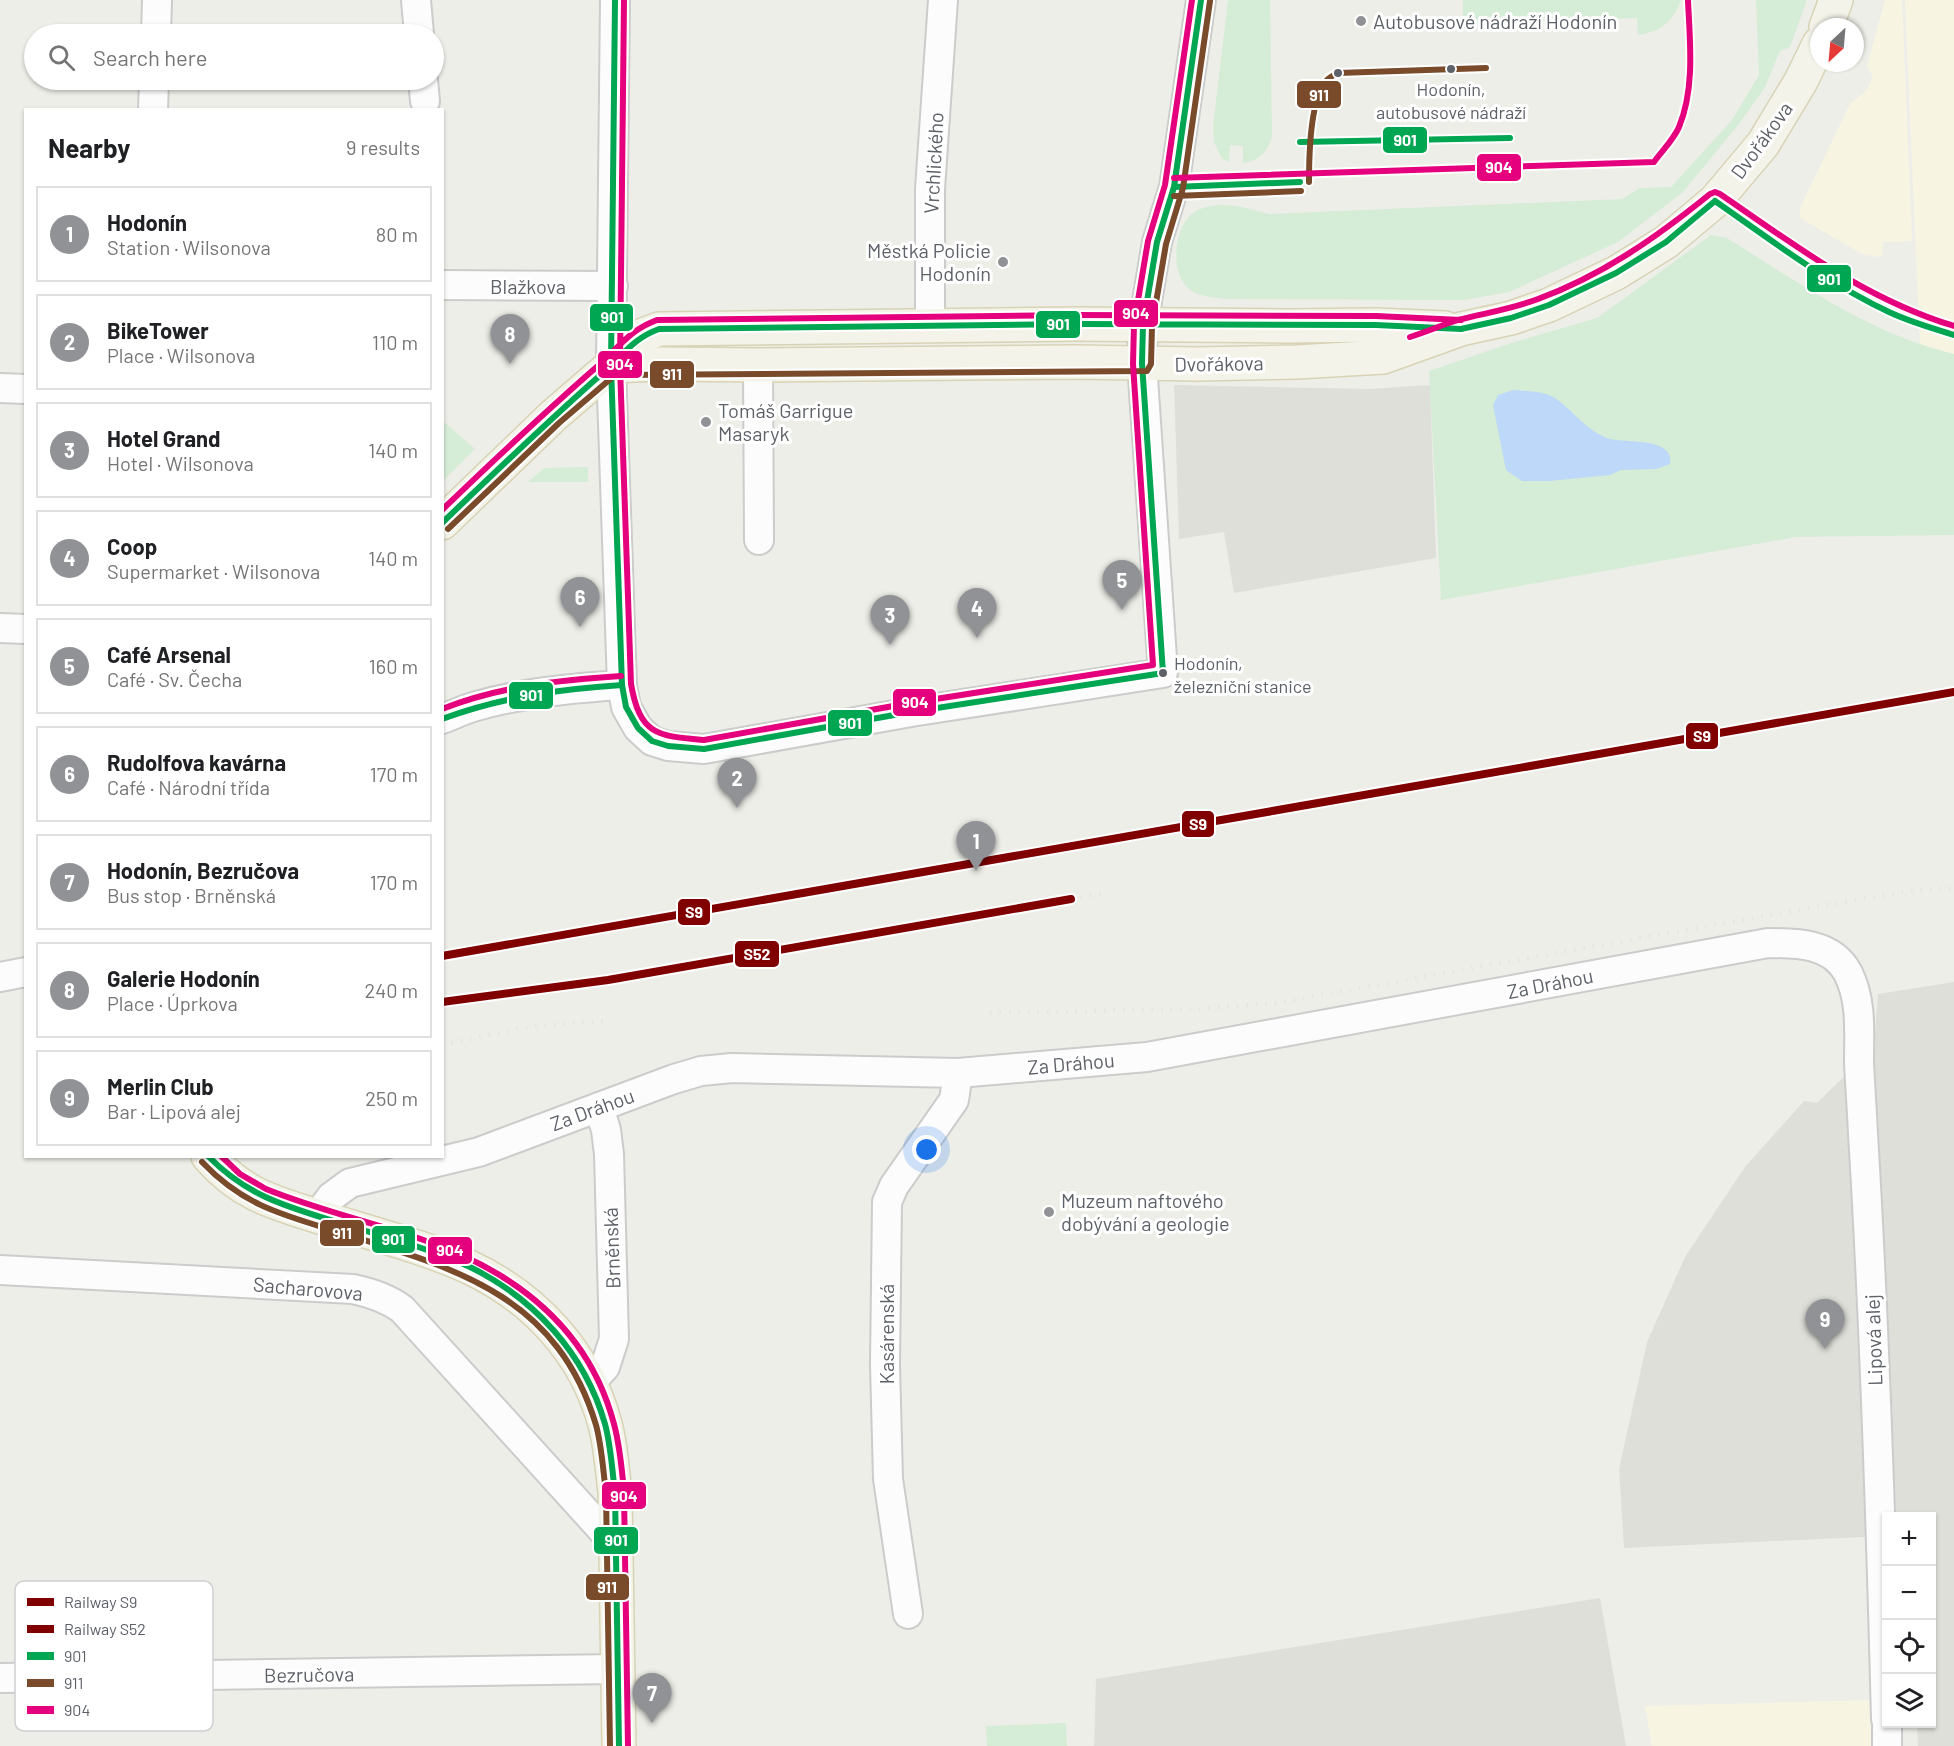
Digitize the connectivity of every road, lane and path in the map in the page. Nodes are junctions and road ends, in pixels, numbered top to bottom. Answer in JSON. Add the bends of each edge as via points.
{"nodes":[{"id":1,"x":157,"y":0,"type":"edge"},
{"id":2,"x":416,"y":0,"type":"edge"},
{"id":3,"x":615,"y":0,"type":"edge"},
{"id":4,"x":943,"y":0,"type":"edge"},
{"id":5,"x":1201,"y":0,"type":"edge"},
{"id":6,"x":1836,"y":0,"type":"edge"},
{"id":7,"x":1829,"y":18,"type":"edge"},
{"id":8,"x":156,"y":24,"type":"edge"},
{"id":9,"x":418,"y":24,"type":"edge"},
{"id":10,"x":1810,"y":64,"type":"edge"},
{"id":11,"x":154,"y":90,"type":"edge"},
{"id":12,"x":153,"y":108,"type":"edge"},
{"id":13,"x":444,"y":285,"type":"edge"},
{"id":14,"x":613,"y":286,"type":"junction"},
{"id":15,"x":1143,"y":325,"type":"junction"},
{"id":16,"x":930,"y":326,"type":"junction"},
{"id":17,"x":1461,"y":329,"type":"junction"},
{"id":18,"x":1142,"y":363,"type":"junction"},
{"id":19,"x":758,"y":365,"type":"junction"},
{"id":20,"x":611,"y":366,"type":"junction"},
{"id":21,"x":0,"y":388,"type":"edge"},
{"id":22,"x":24,"y":389,"type":"edge"},
{"id":23,"x":444,"y":521,"type":"edge"},
{"id":24,"x":759,"y":540,"type":"dead end"},
{"id":25,"x":0,"y":628,"type":"edge"},
{"id":26,"x":24,"y":629,"type":"edge"},
{"id":27,"x":622,"y":685,"type":"junction"},
{"id":28,"x":444,"y":718,"type":"edge"},
{"id":29,"x":1842,"y":964,"type":"joint"},
{"id":30,"x":24,"y":972,"type":"edge"},
{"id":31,"x":0,"y":977,"type":"edge"},
{"id":32,"x":958,"y":1073,"type":"junction"},
{"id":33,"x":599,"y":1107,"type":"junction"},
{"id":34,"x":210,"y":1158,"type":"edge"},
{"id":35,"x":317,"y":1216,"type":"junction"},
{"id":36,"x":0,"y":1269,"type":"edge"},
{"id":37,"x":590,"y":1383,"type":"junction"},
{"id":38,"x":615,"y":1544,"type":"junction"},
{"id":39,"x":908,"y":1614,"type":"dead end"},
{"id":40,"x":618,"y":1669,"type":"junction"},
{"id":41,"x":1885,"y":1674,"type":"edge"},
{"id":42,"x":213,"y":1675,"type":"edge"},
{"id":43,"x":0,"y":1678,"type":"edge"},
{"id":44,"x":15,"y":1678,"type":"edge"},
{"id":45,"x":1887,"y":1728,"type":"edge"},
{"id":46,"x":619,"y":1746,"type":"edge"},
{"id":47,"x":1887,"y":1746,"type":"edge"}],
"edges":[{"from":1,"to":8,"type":"street"},
{"from":2,"to":9,"type":"street"},
{"from":3,"to":14,"type":"street"},
{"from":4,"to":16,"type":"street","name":"Vrchlického","via":[[930,189]]},
{"from":5,"to":15,"type":"street","via":[[1174,187],[1157,242]]},
{"from":6,"to":7,"type":"main road"},
{"from":10,"to":17,"type":"main road","name":"Dvořákova","via":[[1763,144],[1715,201],[1672,237],[1616,273],[1549,305]]},
{"from":11,"to":12,"type":"street"},
{"from":13,"to":14,"type":"street","name":"Blažkova"},
{"from":14,"to":20,"type":"street"},
{"from":15,"to":16,"type":"main road","name":"Dvořákova"},
{"from":15,"to":17,"type":"main road","name":"Dvořákova"},
{"from":15,"to":18,"type":"street"},
{"from":16,"to":20,"type":"main road","name":"Dvořákova","via":[[659,329],[643,335]]},
{"from":17,"to":18,"type":"main road","name":"Dvořákova","via":[[1383,357]]},
{"from":18,"to":19,"type":"main road","name":"Dvořákova"},
{"from":18,"to":27,"type":"street","via":[[1163,674],[911,712],[704,749],[652,741],[626,707]]},
{"from":19,"to":20,"type":"main road","name":"Dvořákova"},
{"from":19,"to":24,"type":"street"},
{"from":20,"to":23,"type":"main road"},
{"from":20,"to":27,"type":"street"},
{"from":21,"to":22,"type":"street"},
{"from":25,"to":26,"type":"street"},
{"from":27,"to":28,"type":"street","via":[[490,702]]},
{"from":29,"to":32,"type":"street","name":"Za Dráhou","via":[[1818,948],[1768,943],[1147,1057]]},
{"from":29,"to":41,"type":"street","name":"Lipová alej","via":[[1855,988],[1859,1008]]},
{"from":30,"to":31,"type":"street"},
{"from":32,"to":33,"type":"street","name":"Za Dráhou","via":[[732,1068],[701,1071]]},
{"from":32,"to":39,"type":"street","name":"Kasárenská","via":[[954,1100],[887,1202],[888,1479]]},
{"from":33,"to":35,"type":"street","name":"Za Dráhou","via":[[479,1152],[350,1183],[331,1197]]},
{"from":33,"to":37,"type":"street","name":"Brněnská","via":[[609,1154],[614,1339],[605,1366]]},
{"from":34,"to":35,"type":"main road","via":[[249,1192]]},
{"from":35,"to":37,"type":"main road","via":[[447,1258],[489,1278],[528,1303],[550,1323]]},
{"from":36,"to":38,"type":"street","name":"Sacharovova","via":[[353,1289],[378,1295],[402,1310]]},
{"from":37,"to":38,"type":"main road","via":[[605,1423],[610,1451]]},
{"from":38,"to":40,"type":"main road"},
{"from":40,"to":42,"type":"street","name":"Bezručova"},
{"from":40,"to":46,"type":"main road"},
{"from":43,"to":44,"type":"street","name":"Bezručova"},
{"from":45,"to":47,"type":"street","name":"Lipová alej"}]}
